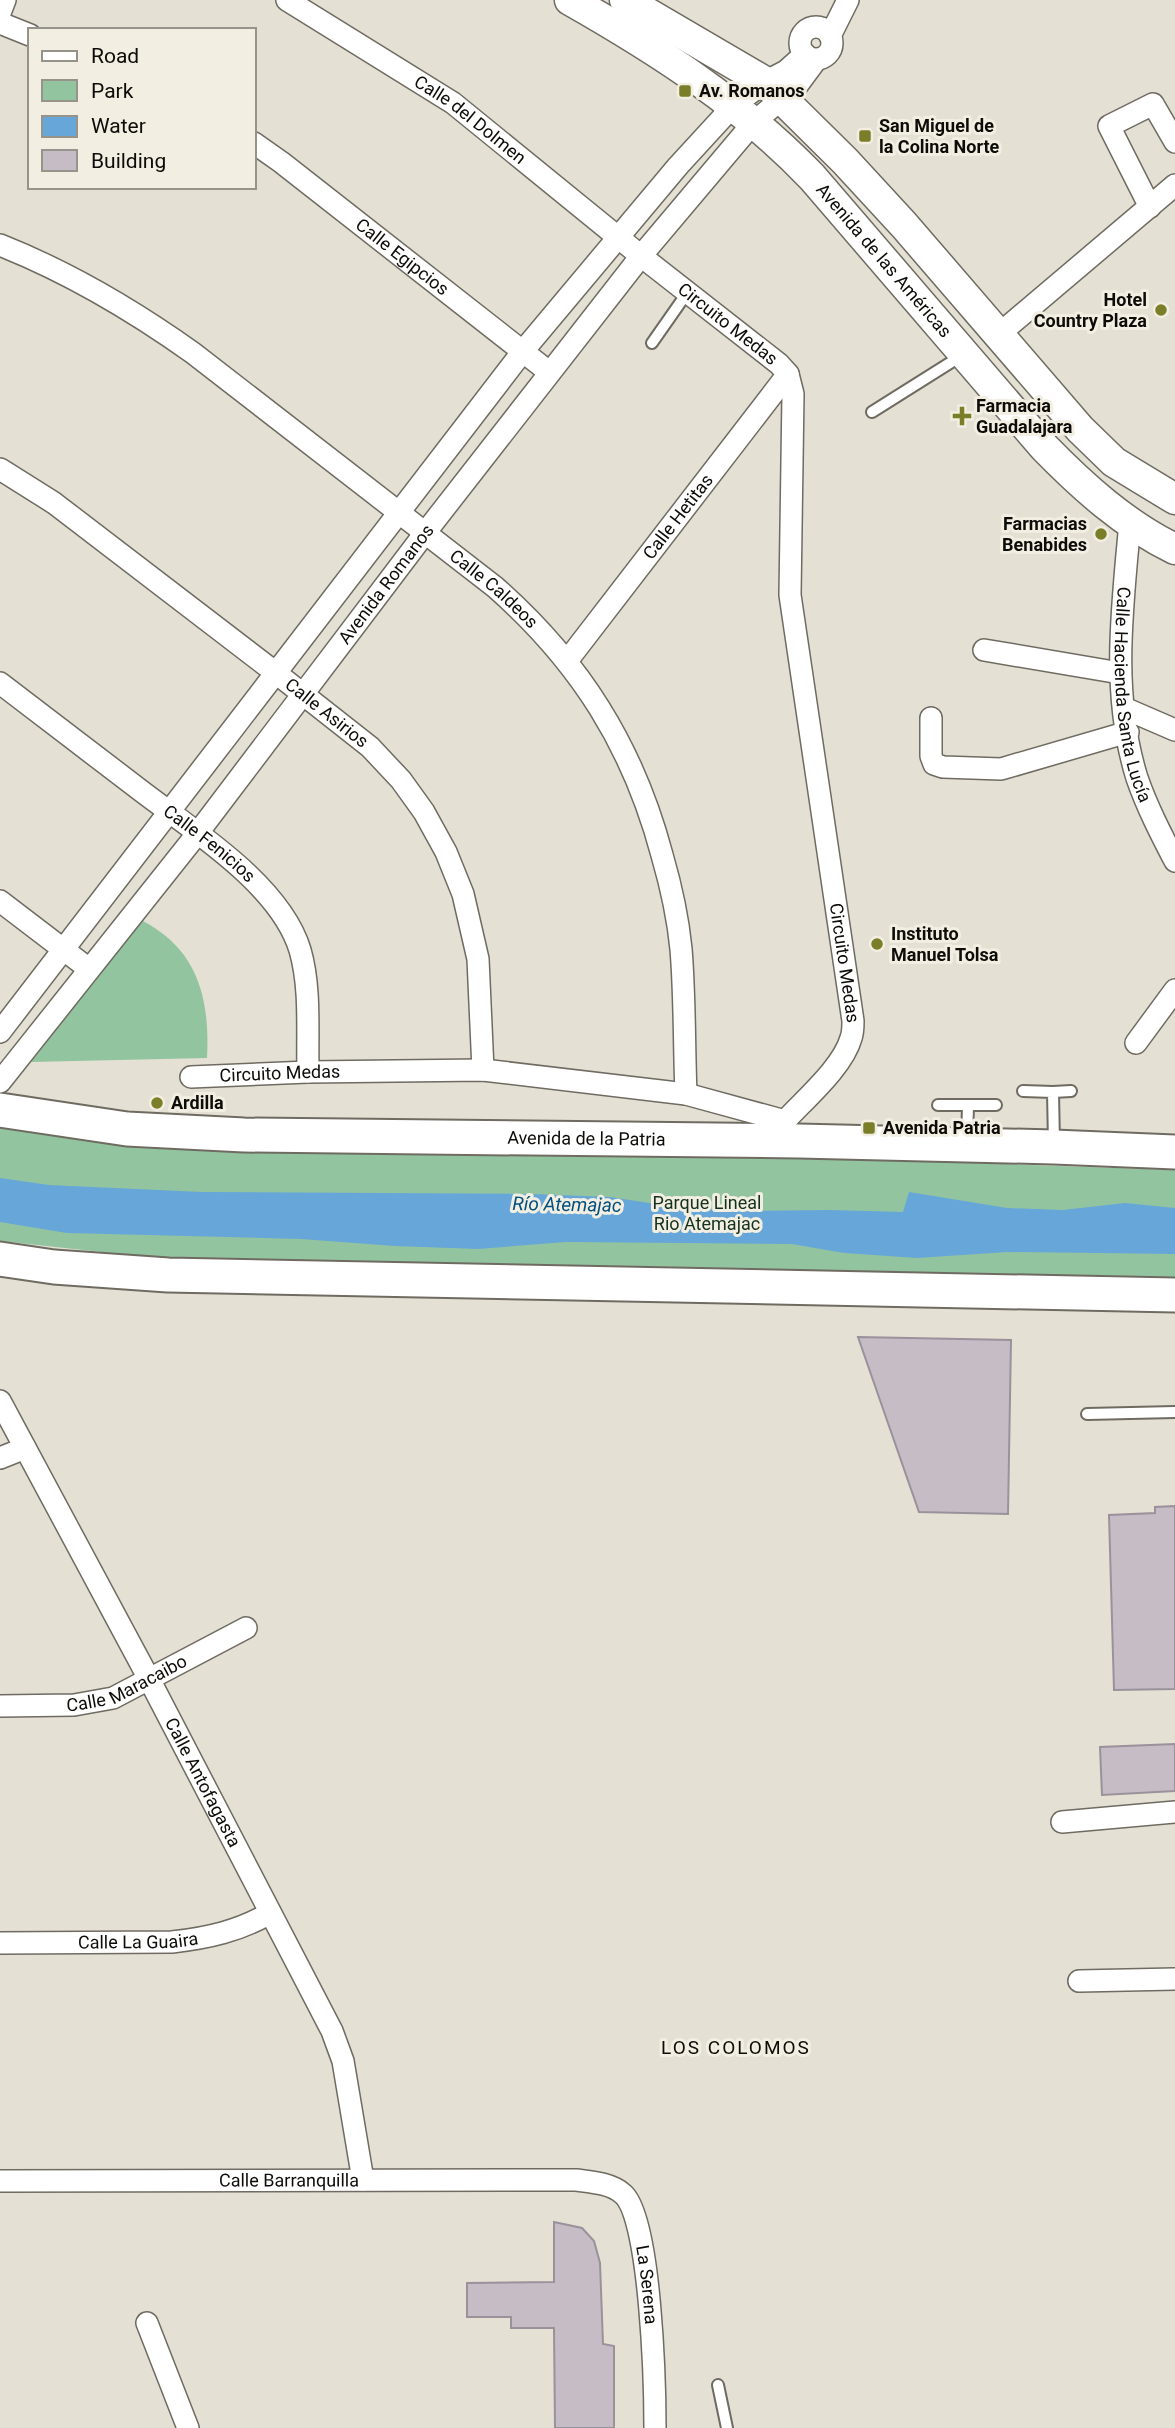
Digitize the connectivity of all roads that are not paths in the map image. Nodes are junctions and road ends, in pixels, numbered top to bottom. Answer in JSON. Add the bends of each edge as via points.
{"nodes":[{"id":1,"x":5,"y":0,"type":"edge"},
{"id":2,"x":287,"y":0,"type":"edge"},
{"id":3,"x":570,"y":0,"type":"edge"},
{"id":4,"x":625,"y":0,"type":"edge"},
{"id":5,"x":834,"y":0,"type":"edge"},
{"id":6,"x":848,"y":0,"type":"edge"},
{"id":7,"x":0,"y":13,"type":"edge"},
{"id":8,"x":0,"y":23,"type":"edge"},
{"id":9,"x":825,"y":32,"type":"junction"},
{"id":10,"x":28,"y":34,"type":"edge"},
{"id":11,"x":774,"y":90,"type":"junction"},
{"id":12,"x":744,"y":113,"type":"junction"},
{"id":13,"x":1175,"y":142,"type":"edge"},
{"id":14,"x":256,"y":145,"type":"edge"},
{"id":15,"x":1175,"y":185,"type":"edge"},
{"id":16,"x":1150,"y":207,"type":"junction"},
{"id":17,"x":618,"y":238,"type":"junction"},
{"id":18,"x":0,"y":245,"type":"edge"},
{"id":19,"x":641,"y":257,"type":"junction"},
{"id":20,"x":687,"y":293,"type":"junction"},
{"id":21,"x":998,"y":335,"type":"junction"},
{"id":22,"x":652,"y":343,"type":"dead end"},
{"id":23,"x":523,"y":351,"type":"junction"},
{"id":24,"x":964,"y":354,"type":"junction"},
{"id":25,"x":549,"y":372,"type":"junction"},
{"id":26,"x":788,"y":374,"type":"junction"},
{"id":27,"x":872,"y":412,"type":"dead end"},
{"id":28,"x":0,"y":469,"type":"edge"},
{"id":29,"x":1175,"y":499,"type":"edge"},
{"id":30,"x":399,"y":512,"type":"junction"},
{"id":31,"x":1130,"y":523,"type":"junction"},
{"id":32,"x":425,"y":533,"type":"junction"},
{"id":33,"x":1175,"y":549,"type":"edge"},
{"id":34,"x":984,"y":650,"type":"dead end"},
{"id":35,"x":567,"y":661,"type":"junction"},
{"id":36,"x":276,"y":673,"type":"junction"},
{"id":37,"x":1120,"y":673,"type":"junction"},
{"id":38,"x":0,"y":683,"type":"edge"},
{"id":39,"x":303,"y":694,"type":"junction"},
{"id":40,"x":1124,"y":708,"type":"junction"},
{"id":41,"x":930,"y":718,"type":"dead end"},
{"id":42,"x":1175,"y":730,"type":"edge"},
{"id":43,"x":1128,"y":732,"type":"junction"},
{"id":44,"x":169,"y":812,"type":"junction"},
{"id":45,"x":197,"y":834,"type":"junction"},
{"id":46,"x":1175,"y":861,"type":"edge"},
{"id":47,"x":0,"y":901,"type":"edge"},
{"id":48,"x":63,"y":949,"type":"junction"},
{"id":49,"x":89,"y":969,"type":"junction"},
{"id":50,"x":1175,"y":990,"type":"edge"},
{"id":51,"x":0,"y":1031,"type":"edge"},
{"id":52,"x":1136,"y":1043,"type":"dead end"},
{"id":53,"x":483,"y":1070,"type":"junction"},
{"id":54,"x":308,"y":1072,"type":"junction"},
{"id":55,"x":191,"y":1077,"type":"dead end"},
{"id":56,"x":0,"y":1082,"type":"edge"},
{"id":57,"x":1023,"y":1091,"type":"dead end"},
{"id":58,"x":1071,"y":1091,"type":"dead end"},
{"id":59,"x":1053,"y":1092,"type":"junction"},
{"id":60,"x":686,"y":1094,"type":"junction"},
{"id":61,"x":938,"y":1105,"type":"dead end"},
{"id":62,"x":968,"y":1105,"type":"junction"},
{"id":63,"x":996,"y":1105,"type":"dead end"},
{"id":64,"x":0,"y":1110,"type":"edge"},
{"id":65,"x":792,"y":1131,"type":"junction"},
{"id":66,"x":967,"y":1145,"type":"junction"},
{"id":67,"x":1054,"y":1147,"type":"junction"},
{"id":68,"x":1175,"y":1152,"type":"edge"},
{"id":69,"x":0,"y":1259,"type":"edge"},
{"id":70,"x":1175,"y":1296,"type":"edge"},
{"id":71,"x":0,"y":1401,"type":"edge"},
{"id":72,"x":1175,"y":1412,"type":"edge"},
{"id":73,"x":1087,"y":1413,"type":"dead end"},
{"id":74,"x":24,"y":1448,"type":"junction"},
{"id":75,"x":0,"y":1458,"type":"edge"},
{"id":76,"x":246,"y":1628,"type":"dead end"},
{"id":77,"x":148,"y":1678,"type":"junction"},
{"id":78,"x":0,"y":1706,"type":"edge"},
{"id":79,"x":1175,"y":1812,"type":"edge"},
{"id":80,"x":1062,"y":1822,"type":"dead end"},
{"id":81,"x":270,"y":1913,"type":"junction"},
{"id":82,"x":0,"y":1943,"type":"edge"},
{"id":83,"x":1175,"y":1979,"type":"edge"},
{"id":84,"x":1079,"y":1981,"type":"dead end"},
{"id":85,"x":363,"y":2180,"type":"junction"},
{"id":86,"x":576,"y":2180,"type":"joint"},
{"id":87,"x":0,"y":2181,"type":"edge"},
{"id":88,"x":147,"y":2323,"type":"dead end"},
{"id":89,"x":718,"y":2385,"type":"dead end"},
{"id":90,"x":188,"y":2428,"type":"edge"},
{"id":91,"x":655,"y":2428,"type":"edge"},
{"id":92,"x":727,"y":2428,"type":"edge"}],
"edges":[{"from":1,"to":7,"type":"street"},
{"from":2,"to":17,"type":"street","name":"Calle del Dolmen","via":[[453,103]]},
{"from":3,"to":12,"type":"main road","name":"Avenida de las Américas"},
{"from":4,"to":11,"type":"main road","name":"Avenida de las Américas"},
{"from":5,"to":9,"type":"street"},
{"from":6,"to":9,"type":"street"},
{"from":8,"to":10,"type":"street"},
{"from":9,"to":11,"type":"street","name":"Avenida Romanos","via":[[833,43],[825,58],[811,57],[786,71]]},
{"from":11,"to":12,"type":"street","name":"Avenida Romanos"},
{"from":11,"to":21,"type":"main road","name":"Avenida de las Américas","via":[[904,225]]},
{"from":12,"to":17,"type":"street","name":"Avenida Romanos","via":[[678,166]]},
{"from":12,"to":19,"type":"street","name":"Avenida Romanos"},
{"from":12,"to":24,"type":"main road","name":"Avenida de las Américas","via":[[812,177]]},
{"from":13,"to":16,"type":"street","via":[[1153,104],[1109,126]]},
{"from":14,"to":23,"type":"street","name":"Calle Egipcios"},
{"from":15,"to":16,"type":"street"},
{"from":16,"to":21,"type":"street"},
{"from":17,"to":19,"type":"street","name":"Calle del Dolmen"},
{"from":17,"to":23,"type":"street","name":"Avenida Romanos"},
{"from":18,"to":30,"type":"street","name":"Calle Caldeos","via":[[67,276],[160,329]]},
{"from":19,"to":20,"type":"street","name":"Circuito Medas"},
{"from":19,"to":25,"type":"street","name":"Avenida Romanos"},
{"from":20,"to":22,"type":"lane"},
{"from":20,"to":26,"type":"street","name":"Circuito Medas"},
{"from":21,"to":29,"type":"main road","name":"Avenida de las Américas","via":[[1114,463]]},
{"from":23,"to":25,"type":"street","name":"Calle Egipcios"},
{"from":23,"to":30,"type":"street","name":"Avenida Romanos"},
{"from":24,"to":27,"type":"lane"},
{"from":24,"to":31,"type":"main road","name":"Avenida de las Américas","via":[[1044,447]]},
{"from":25,"to":32,"type":"street","name":"Avenida Romanos"},
{"from":26,"to":35,"type":"street","name":"Calle Hetitas"},
{"from":26,"to":65,"type":"street","name":"Circuito Medas","via":[[793,394],[790,595],[853,1021],[844,1053]]},
{"from":28,"to":36,"type":"street","name":"Calle Asirios","via":[[54,503]]},
{"from":30,"to":32,"type":"street","name":"Calle Caldeos"},
{"from":30,"to":36,"type":"street","name":"Avenida Romanos"},
{"from":31,"to":33,"type":"main road","name":"Avenida de las Américas"},
{"from":31,"to":37,"type":"street","name":"Calle Hacienda Santa Lucía"},
{"from":32,"to":35,"type":"street","name":"Calle Caldeos","via":[[518,607]]},
{"from":32,"to":39,"type":"street","name":"Avenida Romanos"},
{"from":34,"to":37,"type":"street"},
{"from":35,"to":60,"type":"street","name":"Calle Caldeos","via":[[608,719],[654,825],[681,948]]},
{"from":36,"to":39,"type":"street","name":"Calle Asirios"},
{"from":36,"to":44,"type":"street","name":"Avenida Romanos"},
{"from":37,"to":40,"type":"street","name":"Calle Hacienda Santa Lucía"},
{"from":38,"to":44,"type":"street","name":"Calle Fenicios"},
{"from":39,"to":45,"type":"street","name":"Avenida Romanos"},
{"from":39,"to":53,"type":"street","name":"Calle Asirios","via":[[370,747],[401,780],[446,852],[463,894],[478,959]]},
{"from":40,"to":42,"type":"street"},
{"from":40,"to":43,"type":"street","name":"Calle Hacienda Santa Lucía"},
{"from":41,"to":43,"type":"street","via":[[931,756],[934,764],[943,767],[1001,768]]},
{"from":43,"to":46,"type":"street","name":"Calle Hacienda Santa Lucía","via":[[1137,777]]},
{"from":44,"to":45,"type":"street","name":"Calle Fenicios"},
{"from":44,"to":48,"type":"street","name":"Avenida Romanos"},
{"from":45,"to":49,"type":"street","name":"Avenida Romanos"},
{"from":45,"to":54,"type":"street","name":"Calle Fenicios","via":[[253,880],[292,929],[306,984]]},
{"from":47,"to":48,"type":"street"},
{"from":48,"to":49,"type":"street"},
{"from":48,"to":51,"type":"street","name":"Avenida Romanos"},
{"from":49,"to":56,"type":"street","name":"Avenida Romanos"},
{"from":50,"to":52,"type":"street"},
{"from":53,"to":54,"type":"street","name":"Circuito Medas"},
{"from":53,"to":60,"type":"street","name":"Circuito Medas"},
{"from":54,"to":55,"type":"street","name":"Circuito Medas"},
{"from":57,"to":59,"type":"lane"},
{"from":58,"to":59,"type":"lane"},
{"from":59,"to":67,"type":"lane"},
{"from":60,"to":65,"type":"street","name":"Circuito Medas"},
{"from":61,"to":62,"type":"lane"},
{"from":62,"to":63,"type":"lane"},
{"from":62,"to":66,"type":"lane"},
{"from":64,"to":65,"type":"main road","name":"Avenida de la Patria","via":[[127,1129],[206,1134]]},
{"from":65,"to":66,"type":"main road","name":"Avenida de la Patria"},
{"from":66,"to":67,"type":"main road","name":"Avenida de la Patria"},
{"from":67,"to":68,"type":"main road","name":"Avenida de la Patria"},
{"from":69,"to":70,"type":"main road","via":[[168,1275]]},
{"from":71,"to":74,"type":"street","name":"Calle Antofagasta"},
{"from":72,"to":73,"type":"lane"},
{"from":74,"to":75,"type":"street"},
{"from":74,"to":77,"type":"street","name":"Calle Antofagasta"},
{"from":76,"to":77,"type":"street","name":"Calle Maracaibo"},
{"from":77,"to":78,"type":"street","name":"Calle Maracaibo","via":[[95,1703]]},
{"from":77,"to":81,"type":"street","name":"Calle Antofagasta"},
{"from":79,"to":80,"type":"street"},
{"from":81,"to":82,"type":"street","name":"Calle La Guaira","via":[[234,1931],[194,1940]]},
{"from":81,"to":85,"type":"street","name":"Calle Antofagasta","via":[[338,2046]]},
{"from":83,"to":84,"type":"street"},
{"from":85,"to":86,"type":"street","name":"Calle Barranquilla"},
{"from":85,"to":87,"type":"street","name":"Calle Barranquilla"},
{"from":86,"to":91,"type":"street","name":"La Serena","via":[[608,2186],[623,2194],[633,2210],[654,2347]]},
{"from":88,"to":90,"type":"street"},
{"from":89,"to":92,"type":"lane"}]}
